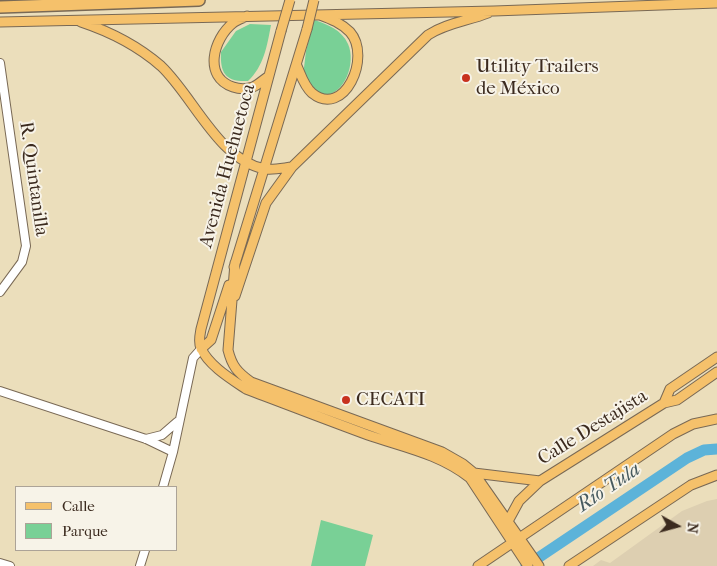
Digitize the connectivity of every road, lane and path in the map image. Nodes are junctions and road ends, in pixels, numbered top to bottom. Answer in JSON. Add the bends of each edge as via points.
{"nodes":[{"id":1,"x":200,"y":0,"type":"edge"},
{"id":2,"x":290,"y":0,"type":"edge"},
{"id":3,"x":314,"y":0,"type":"edge"},
{"id":4,"x":717,"y":3,"type":"edge"},
{"id":5,"x":0,"y":7,"type":"edge"},
{"id":6,"x":494,"y":11,"type":"junction"},
{"id":7,"x":317,"y":14,"type":"junction"},
{"id":8,"x":249,"y":15,"type":"junction"},
{"id":9,"x":74,"y":20,"type":"junction"},
{"id":10,"x":0,"y":22,"type":"edge"},
{"id":11,"x":0,"y":63,"type":"edge"},
{"id":12,"x":296,"y":66,"type":"junction"},
{"id":13,"x":269,"y":76,"type":"junction"},
{"id":14,"x":246,"y":163,"type":"junction"},
{"id":15,"x":292,"y":167,"type":"junction"},
{"id":16,"x":265,"y":169,"type":"junction"},
{"id":17,"x":235,"y":263,"type":"junction"},
{"id":18,"x":0,"y":292,"type":"edge"},
{"id":19,"x":230,"y":313,"type":"junction"},
{"id":20,"x":200,"y":345,"type":"junction"},
{"id":21,"x":717,"y":357,"type":"edge"},
{"id":22,"x":717,"y":372,"type":"edge"},
{"id":23,"x":0,"y":391,"type":"edge"},
{"id":24,"x":664,"y":402,"type":"junction"},
{"id":25,"x":717,"y":419,"type":"edge"},
{"id":26,"x":177,"y":422,"type":"junction"},
{"id":27,"x":371,"y":432,"type":"junction"},
{"id":28,"x":146,"y":439,"type":"junction"},
{"id":29,"x":173,"y":452,"type":"junction"},
{"id":30,"x":472,"y":475,"type":"junction"},
{"id":31,"x":717,"y":475,"type":"edge"},
{"id":32,"x":540,"y":481,"type":"junction"},
{"id":33,"x":163,"y":486,"type":"edge"},
{"id":34,"x":506,"y":524,"type":"junction"},
{"id":35,"x":518,"y":543,"type":"junction"},
{"id":36,"x":145,"y":551,"type":"edge"},
{"id":37,"x":0,"y":563,"type":"edge"},
{"id":38,"x":10,"y":566,"type":"edge"},
{"id":39,"x":140,"y":566,"type":"edge"},
{"id":40,"x":478,"y":566,"type":"edge"},
{"id":41,"x":528,"y":566,"type":"edge"},
{"id":42,"x":539,"y":566,"type":"edge"},
{"id":43,"x":569,"y":566,"type":"edge"}],
"edges":[{"from":1,"to":5,"type":"highway"},
{"from":2,"to":13,"type":"main road","name":"Avenida Huehuetoca","bridge":true},
{"from":3,"to":12,"type":"main road","name":"Avenida Huehuetoca","bridge":true},
{"from":4,"to":6,"type":"main road"},
{"from":6,"to":7,"type":"main road"},
{"from":6,"to":15,"type":"main road","via":[[449,24],[428,34]]},
{"from":7,"to":8,"type":"main road"},
{"from":7,"to":12,"type":"main road","via":[[341,24],[357,45],[356,70],[350,86],[342,94],[320,97],[311,92]]},
{"from":8,"to":9,"type":"main road"},
{"from":8,"to":13,"type":"main road","via":[[233,24],[221,38],[212,60],[216,73],[225,84],[238,88],[253,87]]},
{"from":9,"to":10,"type":"main road"},
{"from":9,"to":14,"type":"main road","via":[[106,30],[162,67],[230,150]]},
{"from":11,"to":18,"type":"street","name":"R. Quintanilla","via":[[26,246],[22,262]]},
{"from":12,"to":16,"type":"main road","name":"Avenida Huehuetoca"},
{"from":13,"to":14,"type":"main road","name":"Avenida Huehuetoca"},
{"from":14,"to":16,"type":"main road"},
{"from":14,"to":20,"type":"main road","name":"Avenida Huehuetoca"},
{"from":15,"to":16,"type":"main road"},
{"from":15,"to":19,"type":"main road","via":[[266,203]]},
{"from":16,"to":17,"type":"main road","name":"Avenida Huehuetoca"},
{"from":17,"to":19,"type":"main road"},
{"from":17,"to":20,"type":"main road","via":[[215,331],[207,345]]},
{"from":19,"to":27,"type":"main road","via":[[228,350],[231,363],[238,372],[251,382]]},
{"from":20,"to":26,"type":"street","name":"Avenida Huehuetoca","via":[[193,358]]},
{"from":20,"to":27,"type":"main road","via":[[220,369],[246,388]]},
{"from":21,"to":24,"type":"main road","name":"Calle Destajista","via":[[670,389]]},
{"from":22,"to":24,"type":"main road","name":"Calle Destajista","via":[[677,400]]},
{"from":23,"to":28,"type":"street"},
{"from":24,"to":32,"type":"main road","name":"Calle Destajista"},
{"from":25,"to":35,"type":"main road","via":[[693,424],[673,434]]},
{"from":26,"to":28,"type":"street","via":[[162,435]]},
{"from":26,"to":29,"type":"street","name":"Avenida Huehuetoca"},
{"from":27,"to":30,"type":"main road","name":"Calle Destajista"},
{"from":28,"to":29,"type":"street"},
{"from":29,"to":33,"type":"street","name":"Avenida Huehuetoca"},
{"from":30,"to":32,"type":"main road","name":"Calle Destajista"},
{"from":30,"to":34,"type":"main road","name":"Calle Destajista"},
{"from":31,"to":43,"type":"main road","via":[[691,485]]},
{"from":32,"to":34,"type":"main road","name":"Calle Destajista","via":[[519,501]]},
{"from":34,"to":35,"type":"main road"},
{"from":35,"to":40,"type":"main road"},
{"from":35,"to":41,"type":"main road"},
{"from":35,"to":42,"type":"main road"},
{"from":36,"to":39,"type":"street"},
{"from":37,"to":38,"type":"street"}]}
